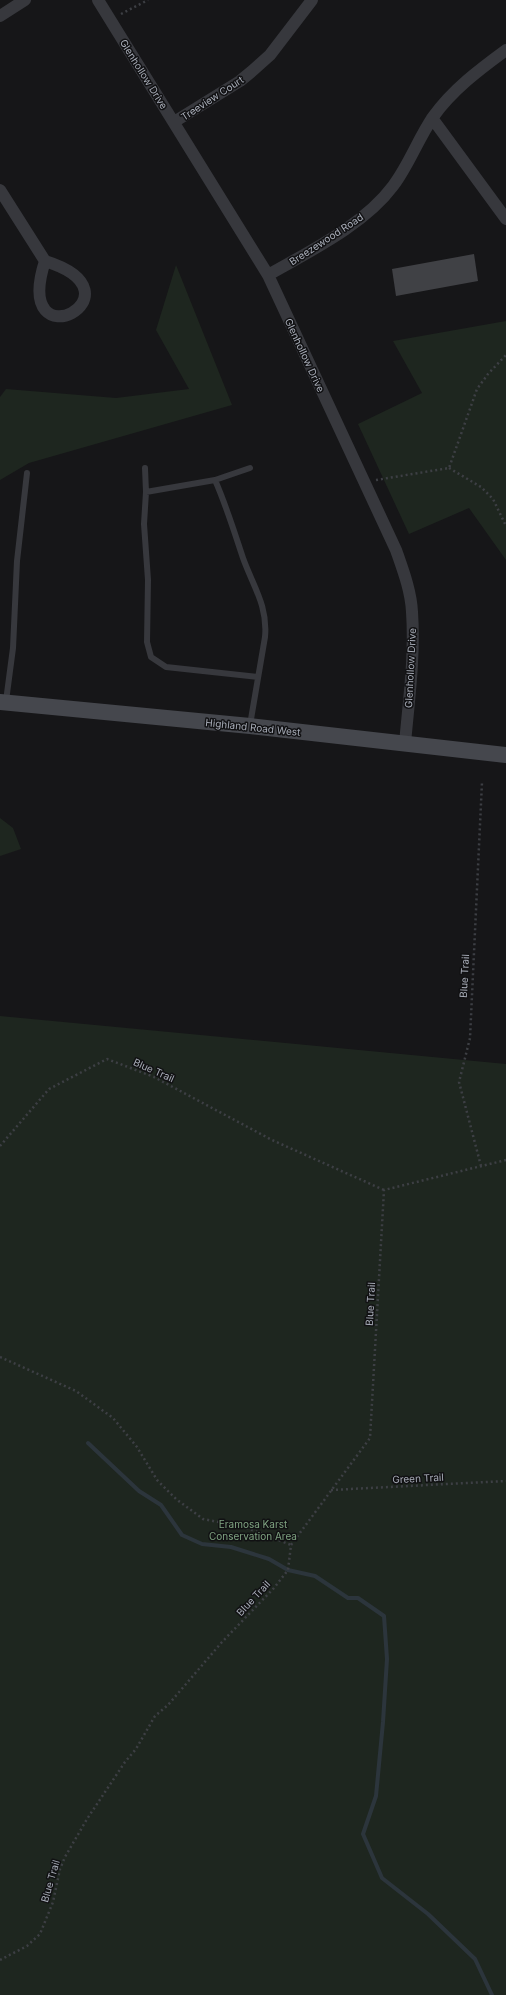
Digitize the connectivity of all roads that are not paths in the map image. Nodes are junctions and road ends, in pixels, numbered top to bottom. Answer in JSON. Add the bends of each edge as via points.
{"nodes":[{"id":1,"x":25,"y":0,"type":"edge"},
{"id":2,"x":98,"y":0,"type":"edge"},
{"id":3,"x":312,"y":0,"type":"edge"},
{"id":4,"x":0,"y":16,"type":"edge"},
{"id":5,"x":506,"y":50,"type":"edge"},
{"id":6,"x":432,"y":118,"type":"junction"},
{"id":7,"x":174,"y":122,"type":"junction"},
{"id":8,"x":0,"y":190,"type":"edge"},
{"id":9,"x":506,"y":219,"type":"edge"},
{"id":10,"x":45,"y":261,"type":"junction"},
{"id":11,"x":268,"y":275,"type":"junction"},
{"id":12,"x":145,"y":468,"type":"dead end"},
{"id":13,"x":250,"y":468,"type":"dead end"},
{"id":14,"x":27,"y":473,"type":"dead end"},
{"id":15,"x":215,"y":480,"type":"junction"},
{"id":16,"x":146,"y":492,"type":"junction"},
{"id":17,"x":258,"y":677,"type":"junction"},
{"id":18,"x":3,"y":702,"type":"edge"},
{"id":19,"x":250,"y":726,"type":"junction"},
{"id":20,"x":405,"y":743,"type":"junction"},
{"id":21,"x":506,"y":755,"type":"edge"}],
"edges":[{"from":1,"to":4,"type":"street"},
{"from":2,"to":7,"type":"street","name":"Glenhollow Drive"},
{"from":3,"to":7,"type":"street","name":"Treeview Court","via":[[270,55],[251,72]]},
{"from":5,"to":6,"type":"street","name":"Breezewood Road","via":[[461,85]]},
{"from":6,"to":9,"type":"street"},
{"from":6,"to":11,"type":"street","name":"Breezewood Road","via":[[394,185],[377,205],[349,226]]},
{"from":7,"to":11,"type":"street","name":"Glenhollow Drive"},
{"from":8,"to":10,"type":"street"},
{"from":10,"to":10,"type":"street","via":[[39,277],[40,302],[50,314],[64,317],[71,315],[82,304],[82,283],[62,266]]},
{"from":11,"to":20,"type":"street","name":"Glenhollow Drive","via":[[396,550],[408,588],[412,611],[412,665]]},
{"from":12,"to":16,"type":"lane"},
{"from":13,"to":15,"type":"lane"},
{"from":14,"to":18,"type":"lane","via":[[17,560],[13,648]]},
{"from":15,"to":16,"type":"lane"},
{"from":15,"to":17,"type":"lane","via":[[264,608],[266,625]]},
{"from":16,"to":17,"type":"lane","via":[[144,524],[148,580],[147,642],[151,657],[166,667]]},
{"from":17,"to":19,"type":"lane"},
{"from":18,"to":19,"type":"street","name":"Highland Road West"},
{"from":19,"to":20,"type":"street","name":"Highland Road West"},
{"from":20,"to":21,"type":"street","name":"Highland Road West"}]}
